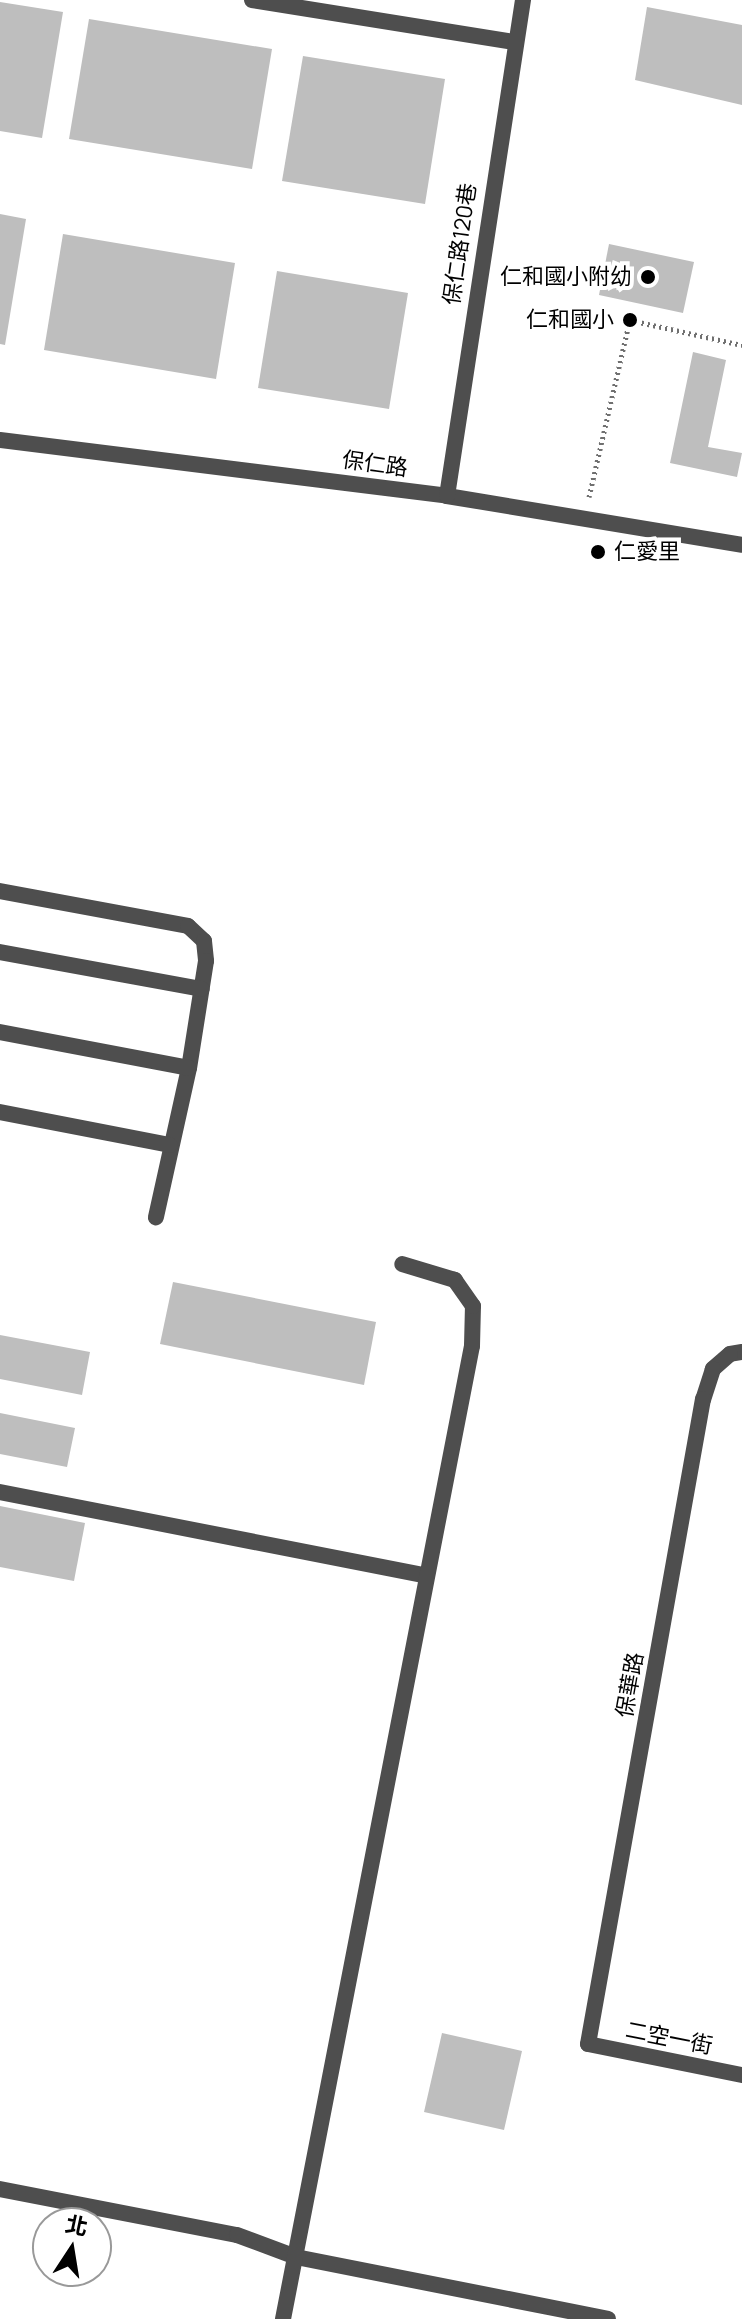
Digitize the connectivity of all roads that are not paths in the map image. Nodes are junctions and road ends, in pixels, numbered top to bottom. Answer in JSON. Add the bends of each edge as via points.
{"nodes":[{"id":1,"x":252,"y":0,"type":"edge"},
{"id":2,"x":523,"y":0,"type":"edge"},
{"id":3,"x":513,"y":42,"type":"junction"},
{"id":4,"x":0,"y":440,"type":"edge"},
{"id":5,"x":447,"y":496,"type":"junction"},
{"id":6,"x":742,"y":545,"type":"edge"},
{"id":7,"x":0,"y":891,"type":"edge"},
{"id":8,"x":0,"y":952,"type":"edge"},
{"id":9,"x":202,"y":989,"type":"junction"},
{"id":10,"x":0,"y":1032,"type":"edge"},
{"id":11,"x":189,"y":1068,"type":"junction"},
{"id":12,"x":0,"y":1112,"type":"edge"},
{"id":13,"x":170,"y":1145,"type":"junction"},
{"id":14,"x":156,"y":1217,"type":"dead end"},
{"id":15,"x":402,"y":1264,"type":"dead end"},
{"id":16,"x":742,"y":1352,"type":"edge"},
{"id":17,"x":0,"y":1492,"type":"edge"},
{"id":18,"x":425,"y":1575,"type":"junction"},
{"id":19,"x":588,"y":2044,"type":"joint"},
{"id":20,"x":742,"y":2075,"type":"edge"},
{"id":21,"x":0,"y":2189,"type":"edge"},
{"id":22,"x":296,"y":2257,"type":"junction"},
{"id":23,"x":283,"y":2319,"type":"edge"},
{"id":24,"x":608,"y":2319,"type":"edge"}],
"edges":[{"from":1,"to":3,"type":"street"},
{"from":2,"to":3,"type":"street","name":"保仁路120巷"},
{"from":3,"to":5,"type":"street","name":"保仁路120巷"},
{"from":4,"to":5,"type":"street","name":"保仁路"},
{"from":5,"to":6,"type":"street","name":"保仁路"},
{"from":7,"to":9,"type":"street","via":[[188,926],[204,941]]},
{"from":8,"to":9,"type":"street"},
{"from":9,"to":11,"type":"street"},
{"from":10,"to":11,"type":"street"},
{"from":11,"to":13,"type":"street"},
{"from":12,"to":13,"type":"street"},
{"from":13,"to":14,"type":"street"},
{"from":15,"to":18,"type":"street","via":[[455,1280],[473,1306],[472,1346]]},
{"from":16,"to":19,"type":"street","name":"保華路","via":[[730,1354],[713,1369],[703,1399]]},
{"from":17,"to":18,"type":"street"},
{"from":18,"to":22,"type":"street"},
{"from":19,"to":20,"type":"street","name":"二空一街"},
{"from":21,"to":22,"type":"street","via":[[237,2235]]},
{"from":22,"to":23,"type":"street"},
{"from":22,"to":24,"type":"street"}]}
